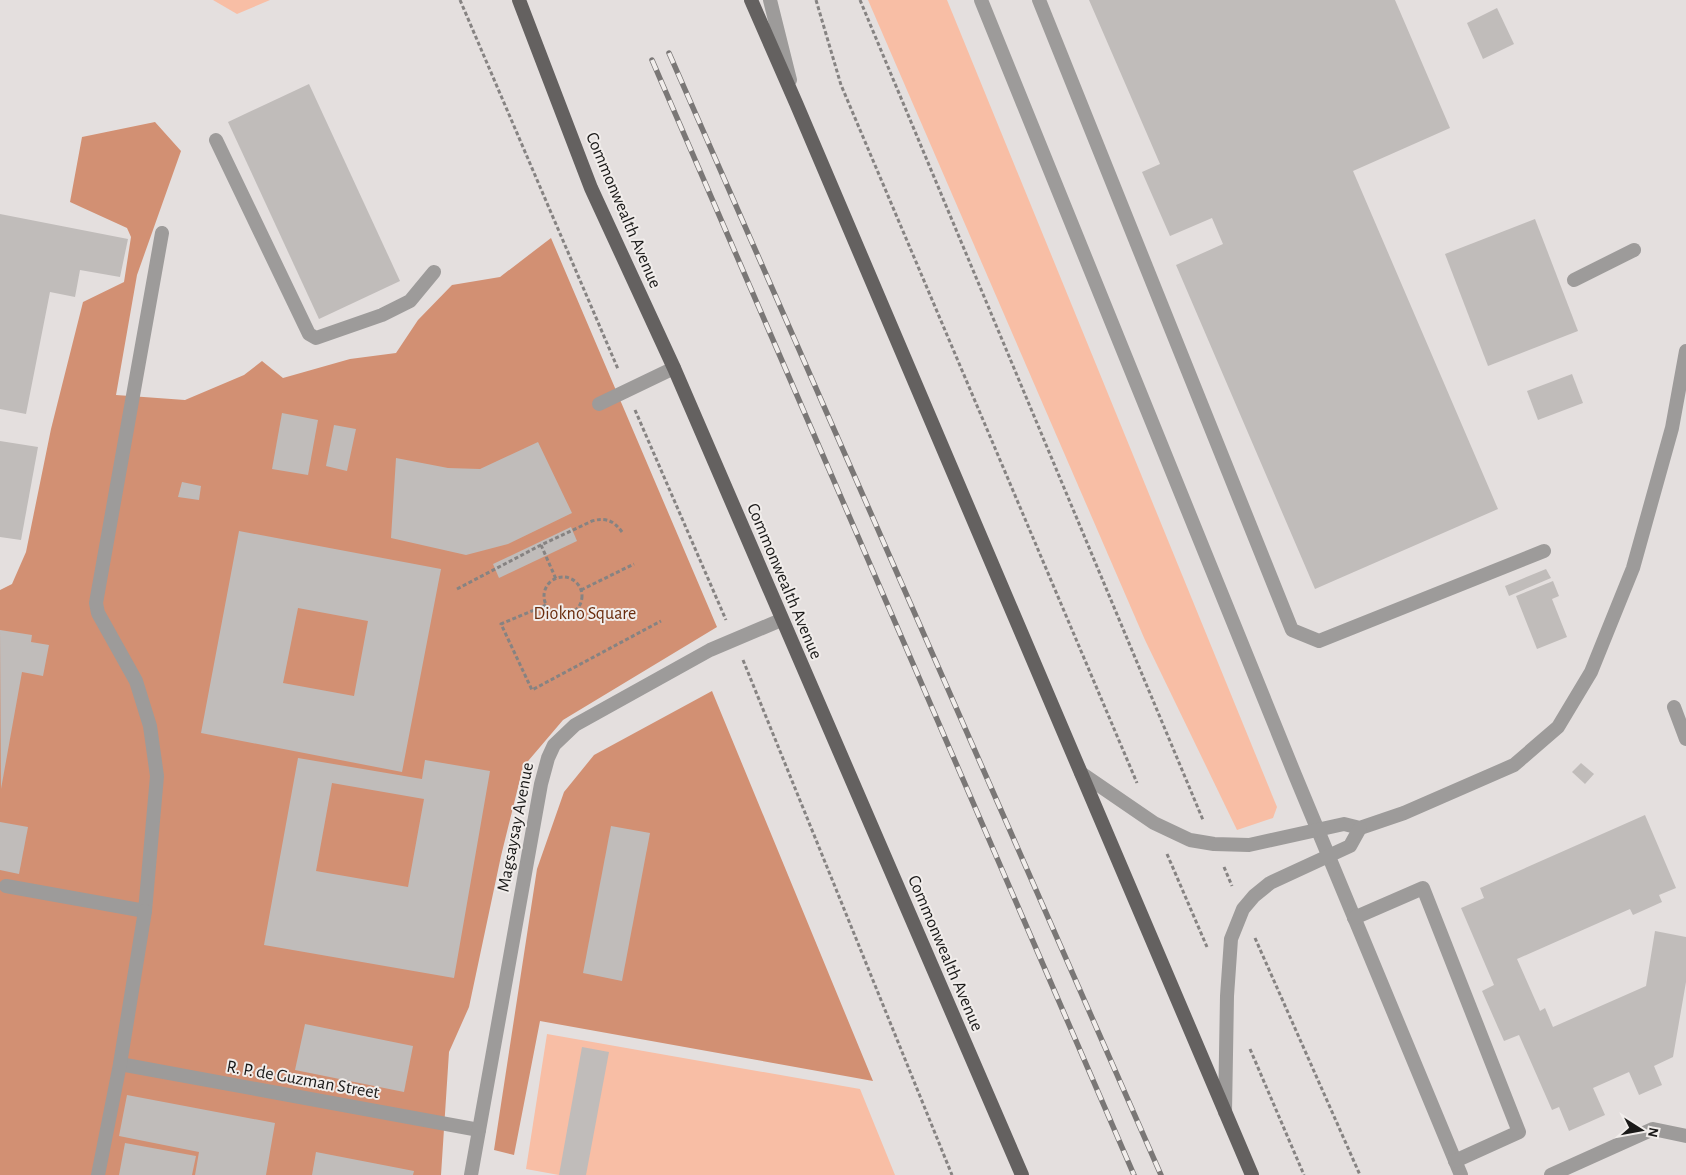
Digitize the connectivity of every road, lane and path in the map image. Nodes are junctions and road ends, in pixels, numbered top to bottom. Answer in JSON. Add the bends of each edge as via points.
{"nodes":[{"id":1,"x":460,"y":0,"type":"edge"},
{"id":2,"x":519,"y":0,"type":"edge"},
{"id":3,"x":751,"y":0,"type":"edge"},
{"id":4,"x":770,"y":0,"type":"edge"},
{"id":5,"x":778,"y":0,"type":"edge"},
{"id":6,"x":816,"y":0,"type":"edge"},
{"id":7,"x":860,"y":0,"type":"edge"},
{"id":8,"x":981,"y":0,"type":"edge"},
{"id":9,"x":1040,"y":0,"type":"edge"},
{"id":10,"x":796,"y":103,"type":"junction"},
{"id":11,"x":216,"y":140,"type":"dead end"},
{"id":12,"x":162,"y":233,"type":"dead end"},
{"id":13,"x":1634,"y":250,"type":"dead end"},
{"id":14,"x":434,"y":272,"type":"dead end"},
{"id":15,"x":1574,"y":280,"type":"dead end"},
{"id":16,"x":1686,"y":351,"type":"edge"},
{"id":17,"x":674,"y":368,"type":"junction"},
{"id":18,"x":627,"y":390,"type":"junction"},
{"id":19,"x":599,"y":404,"type":"dead end"},
{"id":20,"x":622,"y":532,"type":"dead end"},
{"id":21,"x":541,"y":545,"type":"junction"},
{"id":22,"x":1544,"y":551,"type":"dead end"},
{"id":23,"x":634,"y":564,"type":"dead end"},
{"id":24,"x":556,"y":579,"type":"junction"},
{"id":25,"x":457,"y":589,"type":"dead end"},
{"id":26,"x":581,"y":590,"type":"junction"},
{"id":27,"x":546,"y":605,"type":"junction"},
{"id":28,"x":781,"y":620,"type":"junction"},
{"id":29,"x":661,"y":621,"type":"dead end"},
{"id":30,"x":734,"y":640,"type":"junction"},
{"id":31,"x":1674,"y":707,"type":"dead end"},
{"id":32,"x":1686,"y":739,"type":"edge"},
{"id":33,"x":1081,"y":773,"type":"junction"},
{"id":34,"x":1138,"y":786,"type":"dead end"},
{"id":35,"x":1154,"y":823,"type":"junction"},
{"id":36,"x":1360,"y":828,"type":"junction"},
{"id":37,"x":1317,"y":830,"type":"junction"},
{"id":38,"x":1214,"y":844,"type":"junction"},
{"id":39,"x":1328,"y":857,"type":"junction"},
{"id":40,"x":6,"y":886,"type":"dead end"},
{"id":41,"x":1242,"y":909,"type":"junction"},
{"id":42,"x":145,"y":911,"type":"junction"},
{"id":43,"x":1354,"y":918,"type":"junction"},
{"id":44,"x":1208,"y":950,"type":"dead end"},
{"id":45,"x":1246,"y":1040,"type":"dead end"},
{"id":46,"x":120,"y":1064,"type":"junction"},
{"id":47,"x":1225,"y":1113,"type":"junction"},
{"id":48,"x":479,"y":1130,"type":"junction"},
{"id":49,"x":1686,"y":1136,"type":"edge"},
{"id":50,"x":1455,"y":1161,"type":"junction"},
{"id":51,"x":98,"y":1175,"type":"edge"},
{"id":52,"x":471,"y":1175,"type":"edge"},
{"id":53,"x":952,"y":1175,"type":"edge"},
{"id":54,"x":1022,"y":1175,"type":"edge"},
{"id":55,"x":1252,"y":1175,"type":"edge"},
{"id":56,"x":1304,"y":1175,"type":"edge"},
{"id":57,"x":1360,"y":1175,"type":"edge"},
{"id":58,"x":1461,"y":1175,"type":"edge"},
{"id":59,"x":1551,"y":1175,"type":"edge"}],
"edges":[{"from":1,"to":18,"type":"path"},
{"from":2,"to":17,"type":"main road","name":"Commonwealth Avenue","via":[[591,188]]},
{"from":3,"to":10,"type":"main road"},
{"from":4,"to":10,"type":"street"},
{"from":5,"to":10,"type":"street"},
{"from":6,"to":34,"type":"path","via":[[841,86]]},
{"from":7,"to":38,"type":"path"},
{"from":8,"to":37,"type":"street"},
{"from":9,"to":22,"type":"street","via":[[1292,630],[1318,641]]},
{"from":10,"to":33,"type":"main road"},
{"from":11,"to":14,"type":"street","via":[[308,334],[316,338],[382,316],[410,301]]},
{"from":12,"to":42,"type":"street","via":[[96,603],[98,613],[136,681],[150,726],[157,776]]},
{"from":13,"to":15,"type":"street"},
{"from":16,"to":36,"type":"street","via":[[1672,428],[1633,568],[1591,672],[1558,727],[1514,765],[1404,813]]},
{"from":17,"to":18,"type":"street"},
{"from":17,"to":28,"type":"main road","name":"Commonwealth Avenue"},
{"from":18,"to":19,"type":"street"},
{"from":18,"to":30,"type":"path"},
{"from":20,"to":21,"type":"path","via":[[610,520],[601,519]]},
{"from":21,"to":24,"type":"path"},
{"from":21,"to":25,"type":"path"},
{"from":23,"to":26,"type":"path"},
{"from":24,"to":26,"type":"path","via":[[568,578]]},
{"from":24,"to":27,"type":"path","via":[[546,587]]},
{"from":26,"to":27,"type":"path","via":[[581,602],[573,612],[562,615]]},
{"from":27,"to":29,"type":"path","via":[[501,624],[532,690]]},
{"from":28,"to":30,"type":"street","name":"Magsaysay Avenue"},
{"from":28,"to":54,"type":"main road","name":"Commonwealth Avenue"},
{"from":30,"to":48,"type":"street","name":"Magsaysay Avenue","via":[[680,665],[575,725],[554,745],[541,784]]},
{"from":30,"to":53,"type":"path"},
{"from":31,"to":32,"type":"street"},
{"from":33,"to":35,"type":"street"},
{"from":33,"to":47,"type":"main road"},
{"from":35,"to":38,"type":"street","via":[[1190,840]]},
{"from":35,"to":44,"type":"path"},
{"from":36,"to":37,"type":"street","via":[[1344,824]]},
{"from":36,"to":39,"type":"street","via":[[1350,846]]},
{"from":37,"to":38,"type":"street","via":[[1249,845]]},
{"from":37,"to":39,"type":"street"},
{"from":38,"to":41,"type":"path"},
{"from":39,"to":41,"type":"street","via":[[1270,883]]},
{"from":39,"to":43,"type":"street"},
{"from":40,"to":42,"type":"street"},
{"from":41,"to":47,"type":"street","via":[[1231,939]]},
{"from":41,"to":57,"type":"path"},
{"from":42,"to":46,"type":"street"},
{"from":43,"to":50,"type":"street"},
{"from":43,"to":50,"type":"street","via":[[1422,888],[1519,1132]]},
{"from":45,"to":56,"type":"path"},
{"from":46,"to":48,"type":"street","name":"R. P. de Guzman Street"},
{"from":46,"to":51,"type":"street"},
{"from":47,"to":55,"type":"main road"},
{"from":48,"to":52,"type":"street","name":"Magsaysay Avenue"},
{"from":49,"to":59,"type":"street","via":[[1653,1129]]},
{"from":50,"to":58,"type":"street"}]}
